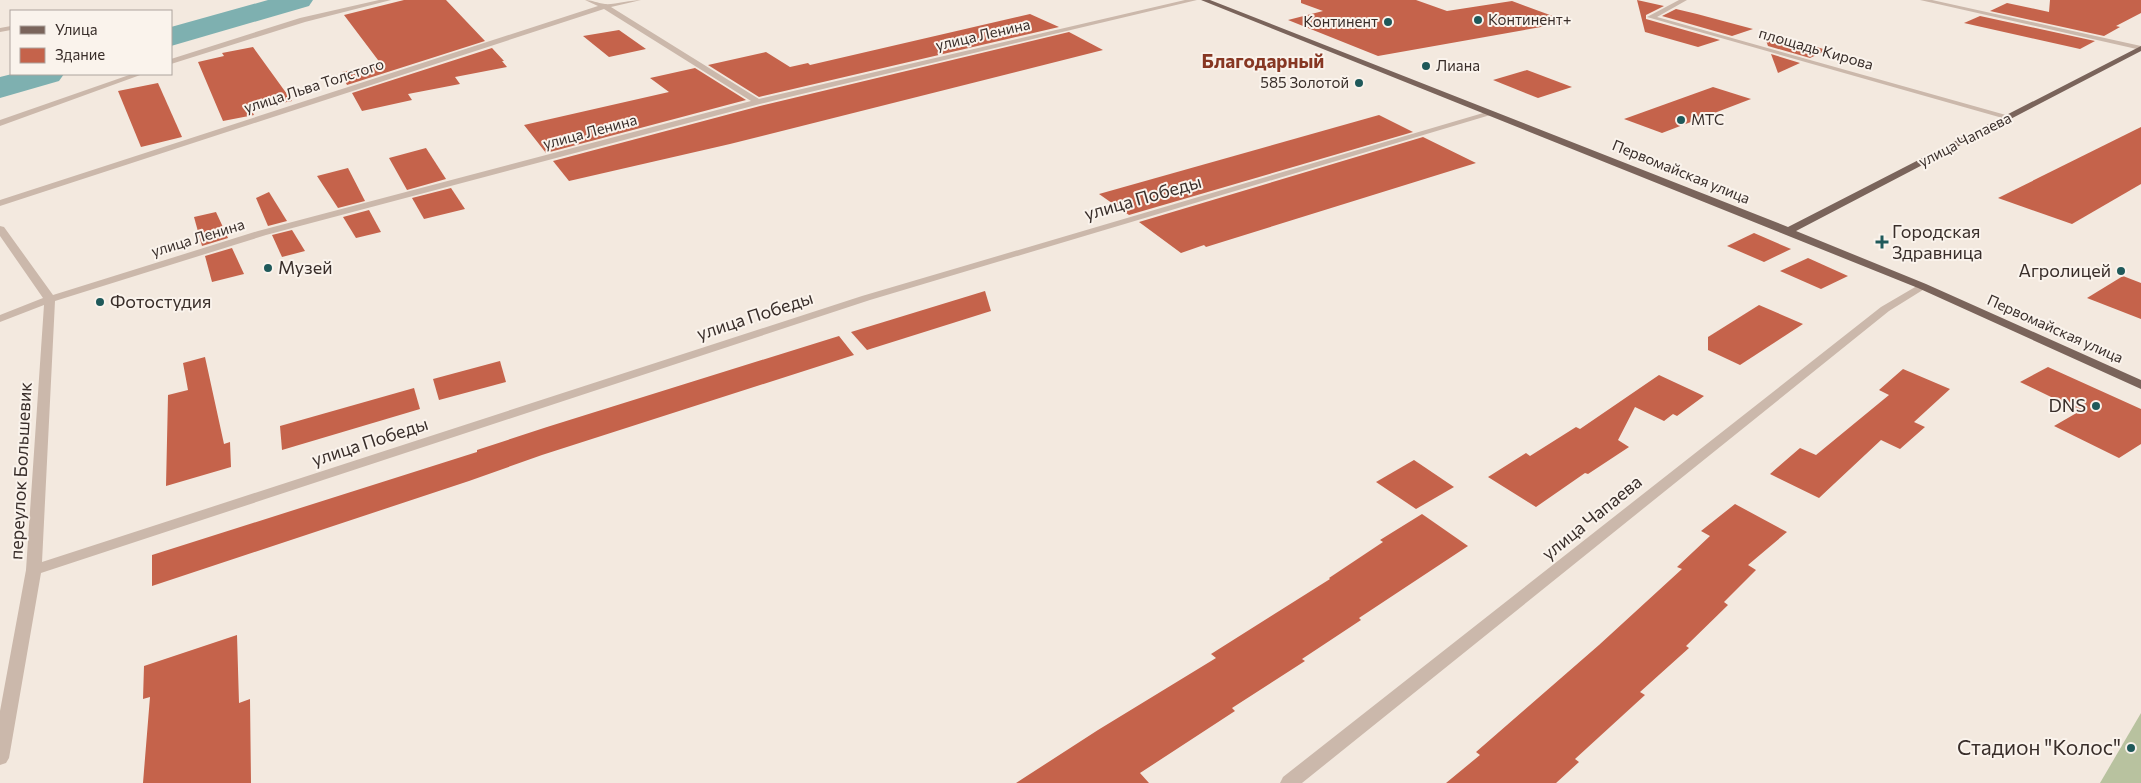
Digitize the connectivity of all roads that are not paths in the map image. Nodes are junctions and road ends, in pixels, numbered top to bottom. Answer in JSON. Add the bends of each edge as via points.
{"nodes":[{"id":1,"x":388,"y":0,"type":"edge"},
{"id":2,"x":588,"y":0,"type":"edge"},
{"id":3,"x":638,"y":0,"type":"edge"},
{"id":4,"x":1194,"y":0,"type":"edge"},
{"id":5,"x":1204,"y":0,"type":"edge"},
{"id":6,"x":1684,"y":0,"type":"edge"},
{"id":7,"x":1923,"y":0,"type":"edge"},
{"id":8,"x":606,"y":6,"type":"junction"},
{"id":9,"x":2141,"y":48,"type":"edge"},
{"id":10,"x":172,"y":62,"type":"edge"},
{"id":11,"x":136,"y":75,"type":"edge"},
{"id":12,"x":758,"y":102,"type":"junction"},
{"id":13,"x":1493,"y":113,"type":"junction"},
{"id":14,"x":2009,"y":117,"type":"junction"},
{"id":15,"x":0,"y":123,"type":"edge"},
{"id":16,"x":0,"y":203,"type":"edge"},
{"id":17,"x":0,"y":228,"type":"edge"},
{"id":18,"x":1788,"y":231,"type":"junction"},
{"id":19,"x":1922,"y":286,"type":"junction"},
{"id":20,"x":50,"y":299,"type":"junction"},
{"id":21,"x":0,"y":319,"type":"edge"},
{"id":22,"x":2141,"y":385,"type":"edge"},
{"id":23,"x":34,"y":570,"type":"junction"},
{"id":24,"x":0,"y":758,"type":"edge"},
{"id":25,"x":1289,"y":783,"type":"edge"}],
"edges":[{"from":1,"to":10,"type":"street","via":[[302,20]]},
{"from":2,"to":8,"type":"street"},
{"from":3,"to":8,"type":"street","name":"улица Льва Толстого"},
{"from":4,"to":12,"type":"street","name":"улица Ленина"},
{"from":5,"to":13,"type":"main road","name":"Первомайская улица"},
{"from":6,"to":14,"type":"street","name":"площадь Кирова","via":[[1651,17]]},
{"from":7,"to":9,"type":"street"},
{"from":8,"to":12,"type":"street"},
{"from":8,"to":16,"type":"street","name":"улица Льва Толстого"},
{"from":9,"to":14,"type":"main road","name":"улица Чапаева"},
{"from":11,"to":15,"type":"street"},
{"from":12,"to":20,"type":"street","name":"улица Ленина","via":[[262,233]]},
{"from":13,"to":18,"type":"main road","name":"Первомайская улица"},
{"from":13,"to":23,"type":"street","name":"улица Победы","via":[[866,298]]},
{"from":14,"to":18,"type":"main road","name":"улица Чапаева"},
{"from":17,"to":20,"type":"street"},
{"from":18,"to":19,"type":"main road","name":"Первомайская улица"},
{"from":19,"to":22,"type":"main road","name":"Первомайская улица"},
{"from":19,"to":25,"type":"street","name":"улица Чапаева","via":[[1885,309]]},
{"from":20,"to":21,"type":"street","name":"улица Ленина"},
{"from":20,"to":23,"type":"street","name":"переулок Большевик"},
{"from":23,"to":24,"type":"street","name":"переулок Большевик"}]}
